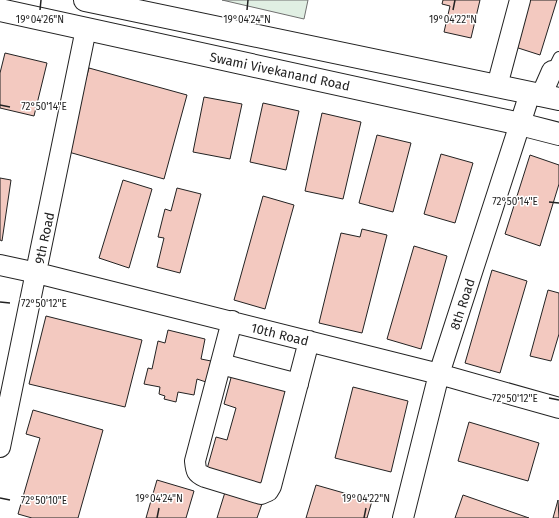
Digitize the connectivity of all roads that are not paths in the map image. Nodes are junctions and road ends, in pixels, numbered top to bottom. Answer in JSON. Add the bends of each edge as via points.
{"nodes":[{"id":1,"x":520,"y":0,"type":"edge"},
{"id":2,"x":92,"y":1,"type":"edge"},
{"id":3,"x":0,"y":10,"type":"edge"},
{"id":4,"x":86,"y":29,"type":"junction"},
{"id":5,"x":556,"y":64,"type":"edge"},
{"id":6,"x":496,"y":86,"type":"junction"},
{"id":7,"x":543,"y":96,"type":"edge"},
{"id":8,"x":520,"y":124,"type":"junction"},
{"id":9,"x":559,"y":134,"type":"edge"},
{"id":10,"x":0,"y":265,"type":"edge"},
{"id":11,"x":37,"y":272,"type":"junction"},
{"id":12,"x":232,"y":322,"type":"junction"},
{"id":13,"x":309,"y":341,"type":"junction"},
{"id":14,"x":221,"y":364,"type":"junction"},
{"id":15,"x":439,"y":374,"type":"junction"},
{"id":16,"x":298,"y":384,"type":"junction"},
{"id":17,"x":559,"y":408,"type":"edge"},
{"id":18,"x":0,"y":447,"type":"edge"},
{"id":19,"x":403,"y":518,"type":"edge"}],
"edges":[{"from":1,"to":6,"type":"street"},
{"from":2,"to":6,"type":"main road"},
{"from":3,"to":4,"type":"main road","name":"Swami Vivekanand Road"},
{"from":4,"to":8,"type":"main road","name":"Swami Vivekanand Road"},
{"from":4,"to":11,"type":"street","name":"9th Road"},
{"from":5,"to":7,"type":"street","name":"8th Road"},
{"from":6,"to":7,"type":"main road"},
{"from":7,"to":8,"type":"street","name":"8th Road"},
{"from":8,"to":9,"type":"main road","name":"Swami Vivekanand Road"},
{"from":8,"to":15,"type":"street","name":"8th Road"},
{"from":10,"to":11,"type":"street","name":"10th Road"},
{"from":11,"to":12,"type":"street","name":"10th Road"},
{"from":11,"to":18,"type":"street","name":"9th Road"},
{"from":12,"to":13,"type":"street","name":"10th Road"},
{"from":12,"to":14,"type":"street"},
{"from":13,"to":15,"type":"street","name":"10th Road"},
{"from":13,"to":16,"type":"street"},
{"from":14,"to":16,"type":"street"},
{"from":14,"to":16,"type":"street","via":[[195,461],[196,470],[205,478],[261,494],[268,491],[271,486]]},
{"from":15,"to":17,"type":"street","name":"10th Road"},
{"from":15,"to":19,"type":"street","name":"8th Road"}]}
